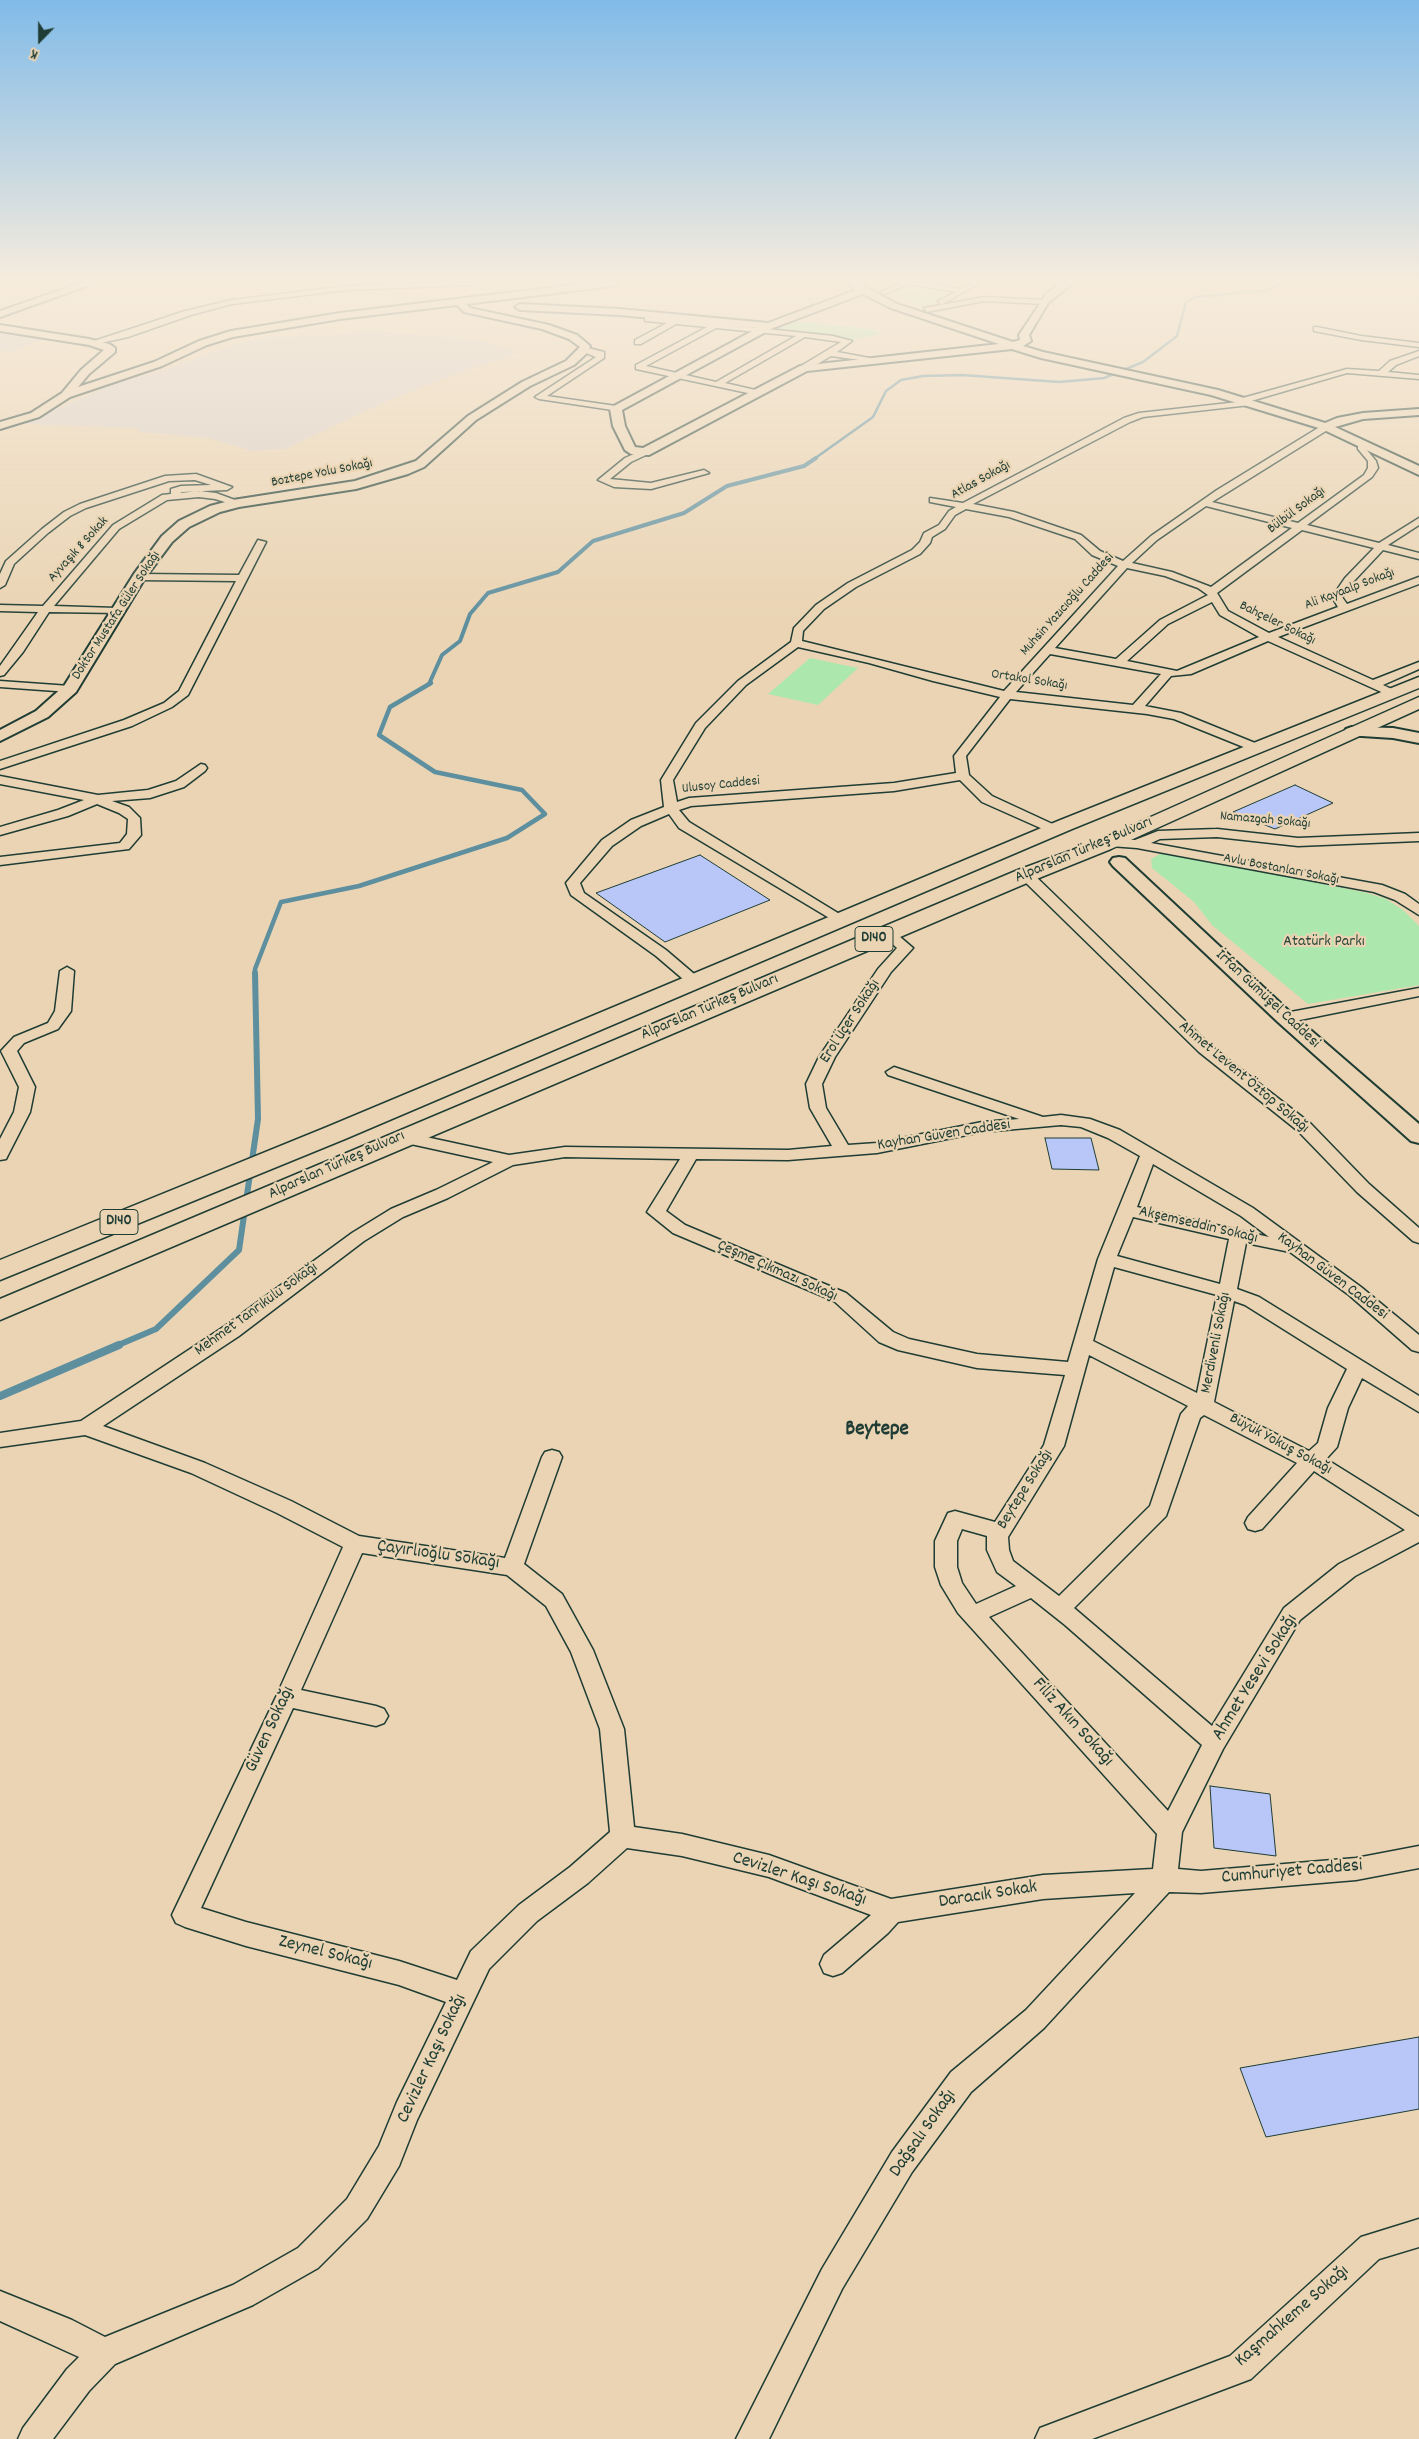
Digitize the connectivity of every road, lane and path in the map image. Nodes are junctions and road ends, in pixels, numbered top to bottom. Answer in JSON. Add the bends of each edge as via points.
{"nodes":[{"id":1,"x":63,"y":397,"type":"edge"},
{"id":2,"x":506,"y":397,"type":"edge"},
{"id":3,"x":539,"y":397,"type":"edge"},
{"id":4,"x":638,"y":397,"type":"edge"},
{"id":5,"x":747,"y":397,"type":"edge"},
{"id":6,"x":1225,"y":397,"type":"edge"},
{"id":7,"x":1263,"y":397,"type":"edge"},
{"id":8,"x":1246,"y":402,"type":"junction"},
{"id":9,"x":616,"y":409,"type":"junction"},
{"id":10,"x":1419,"y":412,"type":"edge"},
{"id":11,"x":0,"y":426,"type":"edge"},
{"id":12,"x":1326,"y":427,"type":"junction"},
{"id":13,"x":1362,"y":443,"type":"junction"},
{"id":14,"x":645,"y":452,"type":"junction"},
{"id":15,"x":1417,"y":469,"type":"edge"},
{"id":16,"x":704,"y":473,"type":"dead end"},
{"id":17,"x":176,"y":495,"type":"junction"},
{"id":18,"x":933,"y":500,"type":"dead end"},
{"id":19,"x":1205,"y":503,"type":"junction"},
{"id":20,"x":238,"y":504,"type":"junction"},
{"id":21,"x":963,"y":506,"type":"junction"},
{"id":22,"x":1419,"y":520,"type":"edge"},
{"id":23,"x":1297,"y":527,"type":"junction"},
{"id":24,"x":261,"y":542,"type":"dead end"},
{"id":25,"x":1381,"y":546,"type":"junction"},
{"id":26,"x":1419,"y":556,"type":"edge"},
{"id":27,"x":1124,"y":565,"type":"junction"},
{"id":28,"x":138,"y":578,"type":"junction"},
{"id":29,"x":243,"y":578,"type":"junction"},
{"id":30,"x":1419,"y":580,"type":"edge"},
{"id":31,"x":0,"y":585,"type":"edge"},
{"id":32,"x":1213,"y":594,"type":"junction"},
{"id":33,"x":0,"y":608,"type":"edge"},
{"id":34,"x":1344,"y":608,"type":"junction"},
{"id":35,"x":44,"y":610,"type":"junction"},
{"id":36,"x":116,"y":611,"type":"junction"},
{"id":37,"x":1268,"y":636,"type":"junction"},
{"id":38,"x":796,"y":643,"type":"junction"},
{"id":39,"x":1048,"y":650,"type":"junction"},
{"id":40,"x":1120,"y":662,"type":"junction"},
{"id":41,"x":1419,"y":665,"type":"edge"},
{"id":42,"x":0,"y":672,"type":"edge"},
{"id":43,"x":1168,"y":673,"type":"junction"},
{"id":44,"x":1419,"y":682,"type":"edge"},
{"id":45,"x":0,"y":684,"type":"edge"},
{"id":46,"x":1383,"y":688,"type":"junction"},
{"id":47,"x":70,"y":689,"type":"junction"},
{"id":48,"x":1007,"y":695,"type":"junction"},
{"id":49,"x":1419,"y":702,"type":"edge"},
{"id":50,"x":1137,"y":708,"type":"junction"},
{"id":51,"x":1352,"y":732,"type":"junction"},
{"id":52,"x":0,"y":736,"type":"edge"},
{"id":53,"x":1419,"y":738,"type":"edge"},
{"id":54,"x":1256,"y":748,"type":"junction"},
{"id":55,"x":0,"y":765,"type":"edge"},
{"id":56,"x":201,"y":768,"type":"dead end"},
{"id":57,"x":963,"y":776,"type":"junction"},
{"id":58,"x":0,"y":780,"type":"edge"},
{"id":59,"x":97,"y":785,"type":"dead end"},
{"id":60,"x":98,"y":799,"type":"junction"},
{"id":61,"x":671,"y":808,"type":"junction"},
{"id":62,"x":1063,"y":826,"type":"junction"},
{"id":63,"x":0,"y":831,"type":"edge"},
{"id":64,"x":1419,"y":837,"type":"edge"},
{"id":65,"x":1136,"y":844,"type":"junction"},
{"id":66,"x":1108,"y":851,"type":"junction"},
{"id":67,"x":0,"y":862,"type":"edge"},
{"id":68,"x":1026,"y":875,"type":"junction"},
{"id":69,"x":1419,"y":912,"type":"edge"},
{"id":70,"x":841,"y":921,"type":"junction"},
{"id":71,"x":887,"y":933,"type":"junction"},
{"id":72,"x":67,"y":971,"type":"dead end"},
{"id":73,"x":695,"y":982,"type":"junction"},
{"id":74,"x":1419,"y":992,"type":"edge"},
{"id":75,"x":1285,"y":1018,"type":"junction"},
{"id":76,"x":894,"y":1072,"type":"dead end"},
{"id":77,"x":1044,"y":1122,"type":"junction"},
{"id":78,"x":1419,"y":1136,"type":"edge"},
{"id":79,"x":402,"y":1137,"type":"junction"},
{"id":80,"x":843,"y":1150,"type":"junction"},
{"id":81,"x":691,"y":1154,"type":"junction"},
{"id":82,"x":1149,"y":1154,"type":"junction"},
{"id":83,"x":0,"y":1156,"type":"edge"},
{"id":84,"x":510,"y":1160,"type":"junction"},
{"id":85,"x":1126,"y":1210,"type":"junction"},
{"id":86,"x":1238,"y":1234,"type":"junction"},
{"id":87,"x":1419,"y":1237,"type":"edge"},
{"id":88,"x":1298,"y":1250,"type":"junction"},
{"id":89,"x":1107,"y":1259,"type":"junction"},
{"id":90,"x":8,"y":1265,"type":"edge"},
{"id":91,"x":1227,"y":1292,"type":"junction"},
{"id":92,"x":0,"y":1310,"type":"edge"},
{"id":93,"x":1084,"y":1344,"type":"junction"},
{"id":94,"x":1419,"y":1345,"type":"edge"},
{"id":95,"x":1357,"y":1368,"type":"junction"},
{"id":96,"x":1076,"y":1370,"type":"junction"},
{"id":97,"x":1204,"y":1405,"type":"junction"},
{"id":98,"x":1419,"y":1405,"type":"edge"},
{"id":99,"x":86,"y":1428,"type":"junction"},
{"id":100,"x":0,"y":1440,"type":"edge"},
{"id":101,"x":552,"y":1457,"type":"dead end"},
{"id":102,"x":1311,"y":1461,"type":"junction"},
{"id":103,"x":1255,"y":1523,"type":"dead end"},
{"id":104,"x":1419,"y":1528,"type":"edge"},
{"id":105,"x":1000,"y":1531,"type":"junction"},
{"id":106,"x":1419,"y":1532,"type":"edge"},
{"id":107,"x":355,"y":1544,"type":"junction"},
{"id":108,"x":512,"y":1567,"type":"junction"},
{"id":109,"x":1033,"y":1588,"type":"junction"},
{"id":110,"x":1060,"y":1608,"type":"junction"},
{"id":111,"x":973,"y":1615,"type":"junction"},
{"id":112,"x":287,"y":1697,"type":"junction"},
{"id":113,"x":376,"y":1716,"type":"dead end"},
{"id":114,"x":1215,"y":1742,"type":"junction"},
{"id":115,"x":1170,"y":1830,"type":"junction"},
{"id":116,"x":623,"y":1836,"type":"junction"},
{"id":117,"x":1419,"y":1857,"type":"edge"},
{"id":118,"x":1164,"y":1880,"type":"junction"},
{"id":119,"x":891,"y":1911,"type":"junction"},
{"id":120,"x":186,"y":1915,"type":"joint"},
{"id":121,"x":833,"y":1964,"type":"dead end"},
{"id":122,"x":463,"y":1995,"type":"junction"},
{"id":123,"x":1419,"y":2232,"type":"edge"},
{"id":124,"x":0,"y":2306,"type":"edge"},
{"id":125,"x":104,"y":2353,"type":"junction"},
{"id":126,"x":34,"y":2439,"type":"edge"},
{"id":127,"x":752,"y":2439,"type":"edge"},
{"id":128,"x":1051,"y":2439,"type":"edge"}],
"edges":[{"from":1,"to":11,"type":"street","via":[[36,415]]},
{"from":2,"to":20,"type":"street","name":"Boztepe Yolu Sokağı","via":[[472,418],[420,464],[356,485]]},
{"from":3,"to":9,"type":"street"},
{"from":4,"to":9,"type":"street"},
{"from":5,"to":14,"type":"street"},
{"from":6,"to":8,"type":"street"},
{"from":7,"to":8,"type":"street","name":"Atlas Sokağı"},
{"from":8,"to":12,"type":"street"},
{"from":8,"to":21,"type":"street","name":"Atlas Sokağı","via":[[1142,415],[1128,420]]},
{"from":9,"to":14,"type":"street","via":[[619,426],[631,450]]},
{"from":10,"to":12,"type":"street","via":[[1363,416]]},
{"from":12,"to":13,"type":"street"},
{"from":12,"to":19,"type":"street","name":"Muhsin Yazıcıoğlu Caddesi"},
{"from":13,"to":15,"type":"street"},
{"from":13,"to":23,"type":"street","name":"Bülbül Sokağı","via":[[1362,449],[1372,461],[1372,472]]},
{"from":14,"to":16,"type":"street","via":[[628,460],[603,480],[614,484],[651,486]]},
{"from":17,"to":20,"type":"street","name":"Ayvaşık 8 Sokak","via":[[216,496]]},
{"from":17,"to":31,"type":"street","via":[[174,491],[181,489],[226,487],[196,477],[168,478],[83,506],[52,526],[10,564]]},
{"from":17,"to":35,"type":"street","name":"Ayvaşık 8 Sokak","via":[[153,502],[116,527]]},
{"from":18,"to":21,"type":"street","name":"Bahçeler Sokağı"},
{"from":19,"to":23,"type":"street"},
{"from":19,"to":27,"type":"street","name":"Muhsin Yazıcıoğlu Caddesi","via":[[1154,538]]},
{"from":20,"to":28,"type":"street","name":"Doktor Mustafa Güler Sokağı","via":[[215,509],[184,524],[167,539]]},
{"from":21,"to":27,"type":"street","name":"Bahçeler Sokağı","via":[[1011,514],[1078,537],[1096,553]]},
{"from":21,"to":38,"type":"street","name":"Atlas Sokağı","via":[[927,535],[922,548],[852,585],[820,607],[798,630]]},
{"from":22,"to":25,"type":"street"},
{"from":23,"to":25,"type":"street"},
{"from":23,"to":32,"type":"street","name":"Bülbül Sokağı"},
{"from":24,"to":29,"type":"street"},
{"from":25,"to":26,"type":"street"},
{"from":25,"to":34,"type":"street","via":[[1337,597]]},
{"from":27,"to":32,"type":"street","name":"Bahçeler Sokağı","via":[[1186,580]]},
{"from":27,"to":39,"type":"street","name":"Muhsin Yazıcıoğlu Caddesi"},
{"from":28,"to":29,"type":"street"},
{"from":28,"to":36,"type":"street","name":"Doktor Mustafa Güler Sokağı"},
{"from":29,"to":55,"type":"street","via":[[184,693],[168,705],[128,723]]},
{"from":30,"to":34,"type":"street","name":"Ali Kayaalp Sokağı"},
{"from":32,"to":37,"type":"street","name":"Bahçeler Sokağı","via":[[1224,613]]},
{"from":32,"to":40,"type":"street","name":"Bülbül Sokağı","via":[[1164,622]]},
{"from":33,"to":35,"type":"street"},
{"from":34,"to":37,"type":"street","name":"Ali Kayaalp Sokağı"},
{"from":35,"to":36,"type":"street"},
{"from":35,"to":42,"type":"street","name":"Ayvaşık 8 Sokak","via":[[19,650]]},
{"from":36,"to":47,"type":"street","name":"Doktor Mustafa Güler Sokağı"},
{"from":37,"to":43,"type":"street","name":"Ali Kayaalp Sokağı","via":[[1187,672]]},
{"from":37,"to":46,"type":"street","name":"Bahçeler Sokağı"},
{"from":38,"to":48,"type":"street","name":"Ortakol Sokağı"},
{"from":38,"to":61,"type":"street","name":"Ulusoy Caddesi","via":[[742,683],[700,726],[667,780]]},
{"from":39,"to":40,"type":"street"},
{"from":39,"to":48,"type":"street","name":"Muhsin Yazıcıoğlu Caddesi"},
{"from":40,"to":43,"type":"street"},
{"from":41,"to":46,"type":"street"},
{"from":43,"to":50,"type":"street"},
{"from":44,"to":46,"type":"highway","name":"Alparslan Türkeş Bulvarı","number":"D140"},
{"from":45,"to":47,"type":"street"},
{"from":46,"to":54,"type":"highway","name":"Alparslan Türkeş Bulvarı","number":"D140"},
{"from":47,"to":52,"type":"street","name":"Doktor Mustafa Güler Sokağı","via":[[42,714]]},
{"from":48,"to":50,"type":"street","name":"Ortakol Sokağı"},
{"from":48,"to":57,"type":"street","name":"Muhsin Yazıcıoğlu Caddesi","via":[[960,756]]},
{"from":49,"to":51,"type":"highway","name":"Alparslan Türkeş Bulvarı","number":"D140"},
{"from":50,"to":54,"type":"street","name":"Ortakol Sokağı","via":[[1177,716]]},
{"from":51,"to":53,"type":"street","via":[[1393,733]]},
{"from":51,"to":66,"type":"highway","name":"Alparslan Türkeş Bulvarı","number":"D140"},
{"from":54,"to":62,"type":"highway","name":"Alparslan Türkeş Bulvarı","number":"D140"},
{"from":56,"to":60,"type":"street","via":[[180,784],[163,790],[135,797]]},
{"from":57,"to":61,"type":"street","name":"Ulusoy Caddesi","via":[[894,787],[689,802]]},
{"from":57,"to":62,"type":"street","via":[[987,799]]},
{"from":58,"to":60,"type":"street"},
{"from":59,"to":60,"type":"street"},
{"from":60,"to":63,"type":"street"},
{"from":60,"to":67,"type":"street","via":[[134,818],[134,835],[124,846]]},
{"from":61,"to":70,"type":"street","via":[[684,825]]},
{"from":61,"to":73,"type":"street","via":[[636,824],[607,843],[573,884],[578,895],[661,953]]},
{"from":62,"to":66,"type":"highway","via":[[1056,837],[1066,844]]},
{"from":62,"to":70,"type":"highway","name":"Alparslan Türkeş Bulvarı","number":"D140"},
{"from":64,"to":65,"type":"street","name":"Namazgah Sokağı","via":[[1298,842],[1217,833],[1158,835]]},
{"from":65,"to":66,"type":"street","name":"Namazgah Sokağı"},
{"from":65,"to":69,"type":"street","name":"Avlu Bostanları Sokağı","via":[[1377,888],[1400,897]]},
{"from":66,"to":68,"type":"highway","name":"Alparslan Türkeş Bulvarı","number":"D140"},
{"from":66,"to":75,"type":"street","name":"İrfan Gümüşel Caddesi"},
{"from":68,"to":71,"type":"highway","name":"Alparslan Türkeş Bulvarı","number":"D140"},
{"from":68,"to":87,"type":"street","name":"Ahmet Levent Öztop Sokağı","via":[[1206,1049],[1304,1128],[1363,1188]]},
{"from":70,"to":73,"type":"highway","name":"Alparslan Türkeş Bulvarı","number":"D140"},
{"from":71,"to":79,"type":"highway","name":"Alparslan Türkeş Bulvarı","number":"D140"},
{"from":71,"to":80,"type":"street","name":"Erol Üçer Sokağı","via":[[906,948],[885,970],[827,1057],[814,1084],[818,1108]]},
{"from":72,"to":83,"type":"street","via":[[63,1011],[52,1026],[19,1040],[9,1051],[27,1087],[22,1112]]},
{"from":73,"to":90,"type":"highway","name":"Alparslan Türkeş Bulvarı","number":"D140","via":[[336,1133]]},
{"from":74,"to":75,"type":"street"},
{"from":75,"to":78,"type":"street","name":"İrfan Gümüşel Caddesi"},
{"from":76,"to":77,"type":"street"},
{"from":77,"to":80,"type":"street","name":"Kayhan Güven Caddesi","via":[[982,1127],[877,1148]]},
{"from":77,"to":82,"type":"street","name":"Kayhan Güven Caddesi","via":[[1084,1122]]},
{"from":79,"to":84,"type":"street","name":"Kayhan Güven Caddesi"},
{"from":79,"to":92,"type":"highway","name":"Alparslan Türkeş Bulvarı","number":"D140"},
{"from":80,"to":81,"type":"street","name":"Kayhan Güven Caddesi","via":[[788,1155]]},
{"from":81,"to":84,"type":"street","name":"Kayhan Güven Caddesi","via":[[566,1152]]},
{"from":81,"to":96,"type":"street","name":"Çeşme Çıkmazı Sokağı","via":[[656,1212],[679,1229],[840,1297],[886,1337],[905,1345],[977,1361]]},
{"from":82,"to":85,"type":"street","name":"Beytepe Sokağı"},
{"from":82,"to":88,"type":"street","name":"Kayhan Güven Caddesi","via":[[1247,1212]]},
{"from":84,"to":99,"type":"street","name":"Mehmet Tanrıkulu Sokağı","via":[[397,1213],[358,1237],[232,1331]]},
{"from":85,"to":86,"type":"street","name":"Akşemseddin Sokağı"},
{"from":85,"to":89,"type":"street","name":"Beytepe Sokağı"},
{"from":86,"to":88,"type":"street","name":"Akşemseddin Sokağı"},
{"from":86,"to":91,"type":"street","name":"Merdivenli Sokağı"},
{"from":88,"to":94,"type":"street","name":"Kayhan Güven Caddesi","via":[[1355,1291]]},
{"from":89,"to":91,"type":"street"},
{"from":89,"to":93,"type":"street","name":"Beytepe Sokağı"},
{"from":91,"to":95,"type":"street","via":[[1252,1301]]},
{"from":91,"to":97,"type":"street","name":"Merdivenli Sokağı"},
{"from":93,"to":96,"type":"street","name":"Beytepe Sokağı"},
{"from":93,"to":97,"type":"street","name":"Büyük Yokuş Sokağı"},
{"from":95,"to":98,"type":"street"},
{"from":95,"to":102,"type":"street","via":[[1338,1408],[1327,1446]]},
{"from":96,"to":105,"type":"street","name":"Beytepe Sokağı","via":[[1054,1446]]},
{"from":97,"to":102,"type":"street","name":"Büyük Yokuş Sokağı"},
{"from":97,"to":110,"type":"street","name":"Merdivenli Sokağı","via":[[1190,1414],[1159,1510]]},
{"from":99,"to":100,"type":"street","name":"Mehmet Tanrıkulu Sokağı"},
{"from":99,"to":107,"type":"street","name":"Çayırlıoğlu Sokağı","via":[[198,1468]]},
{"from":101,"to":108,"type":"street"},
{"from":102,"to":103,"type":"street"},
{"from":102,"to":104,"type":"street","name":"Büyük Yokuş Sokağı"},
{"from":105,"to":109,"type":"street","name":"Beytepe Sokağı","via":[[998,1550],[1005,1566]]},
{"from":105,"to":111,"type":"street","name":"Filiz Akın Sokağı","via":[[955,1519],[946,1540],[946,1567],[952,1585]]},
{"from":106,"to":114,"type":"street","name":"Ahmet Yesevi Sokağı","via":[[1347,1570],[1292,1614]]},
{"from":107,"to":108,"type":"street","name":"Çayırlıoğlu Sokağı"},
{"from":107,"to":112,"type":"street","name":"Güven Sokağı"},
{"from":108,"to":116,"type":"street","name":"Çayırlıoğlu Sokağı","via":[[554,1600],[582,1650],[612,1729]]},
{"from":109,"to":110,"type":"street","name":"Beytepe Sokağı"},
{"from":109,"to":111,"type":"street"},
{"from":110,"to":114,"type":"street","name":"Beytepe Sokağı"},
{"from":111,"to":115,"type":"street","name":"Filiz Akın Sokağı"},
{"from":112,"to":113,"type":"street"},
{"from":112,"to":120,"type":"street","name":"Güven Sokağı"},
{"from":114,"to":115,"type":"street","name":"Ahmet Yesevi Sokağı"},
{"from":115,"to":118,"type":"street","name":"Ahmet Yesevi Sokağı"},
{"from":116,"to":119,"type":"street","name":"Cevizler Kaşı Sokağı","via":[[682,1845],[770,1866]]},
{"from":116,"to":122,"type":"street","name":"Cevizler Kaşı Sokağı","via":[[579,1875],[528,1913],[480,1960]]},
{"from":117,"to":118,"type":"street","name":"Cumhuriyet Caddesi","via":[[1356,1869],[1201,1882]]},
{"from":118,"to":119,"type":"street","name":"Daracık Sokak","via":[[1043,1887]]},
{"from":118,"to":127,"type":"street","name":"Dağsalı Sokağı","via":[[1035,2019],[960,2082],[902,2162],[832,2279]]},
{"from":119,"to":121,"type":"street"},
{"from":120,"to":122,"type":"street","name":"Zeynel Sokağı","via":[[246,1934],[399,1973]]},
{"from":122,"to":125,"type":"street","name":"Cevizler Kaşı Sokağı","via":[[389,2156],[357,2209],[308,2258],[243,2295]]},
{"from":123,"to":128,"type":"street","name":"Kaşmahkeme Sokağı","via":[[1372,2247],[1240,2368]]},
{"from":124,"to":125,"type":"street"},
{"from":125,"to":126,"type":"street","via":[[78,2380]]}]}
